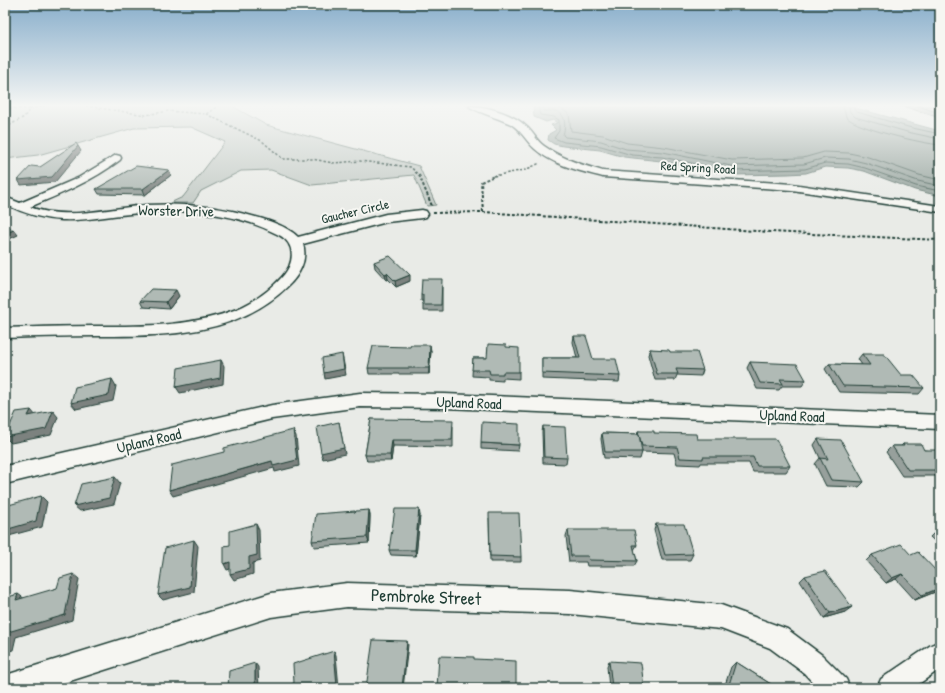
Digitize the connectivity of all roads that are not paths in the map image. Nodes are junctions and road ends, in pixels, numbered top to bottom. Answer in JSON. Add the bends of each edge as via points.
{"nodes":[{"id":1,"x":531,"y":138,"type":"edge"},
{"id":2,"x":116,"y":158,"type":"dead end"},
{"id":3,"x":5,"y":200,"type":"edge"},
{"id":4,"x":20,"y":207,"type":"junction"},
{"id":5,"x":940,"y":209,"type":"edge"},
{"id":6,"x":422,"y":214,"type":"road end"},
{"id":7,"x":296,"y":242,"type":"junction"},
{"id":8,"x":5,"y":333,"type":"edge"},
{"id":9,"x":940,"y":422,"type":"edge"},
{"id":10,"x":5,"y":475,"type":"edge"},
{"id":11,"x":940,"y":654,"type":"edge"},
{"id":12,"x":6,"y":688,"type":"edge"},
{"id":13,"x":837,"y":688,"type":"edge"},
{"id":14,"x":890,"y":688,"type":"edge"}],
"edges":[{"from":1,"to":5,"type":"street","name":"Red Spring Road","via":[[538,147],[551,155],[603,174],[792,187]]},
{"from":2,"to":4,"type":"street","via":[[82,182]]},
{"from":3,"to":4,"type":"street","name":"Worster Drive"},
{"from":4,"to":7,"type":"street","name":"Worster Drive","via":[[33,213],[55,217],[155,209],[202,209],[224,212],[276,228]]},
{"from":6,"to":7,"type":"street","name":"Gaucher Circle","via":[[386,218]]},
{"from":7,"to":8,"type":"street","via":[[299,252],[297,262],[281,287],[244,311],[223,319],[195,327],[156,330]]},
{"from":9,"to":10,"type":"street","name":"Upland Road","via":[[360,400],[272,412]]},
{"from":11,"to":14,"type":"street"},
{"from":12,"to":13,"type":"street","name":"Pembroke Street","via":[[271,605],[347,595],[570,602],[721,617],[778,638],[813,664]]}]}
